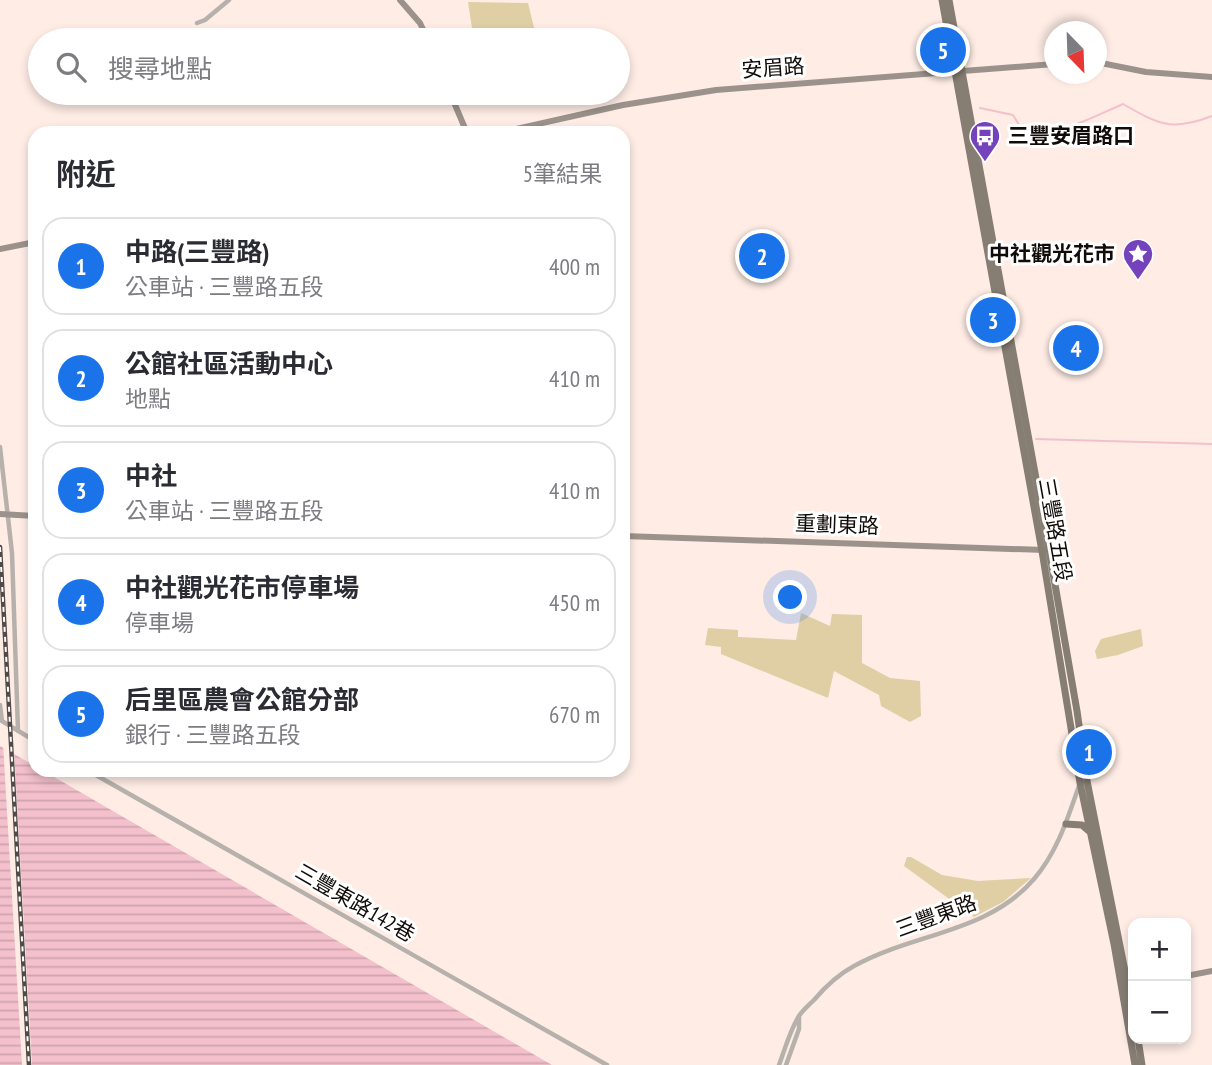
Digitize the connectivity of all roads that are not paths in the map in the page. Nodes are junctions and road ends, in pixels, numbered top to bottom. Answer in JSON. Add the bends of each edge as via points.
{"nodes":[{"id":1,"x":229,"y":0,"type":"edge"},
{"id":2,"x":400,"y":0,"type":"edge"},
{"id":3,"x":942,"y":0,"type":"edge"},
{"id":4,"x":949,"y":0,"type":"edge"},
{"id":5,"x":197,"y":23,"type":"dead end"},
{"id":6,"x":423,"y":28,"type":"edge"},
{"id":7,"x":1107,"y":64,"type":"edge"},
{"id":8,"x":1044,"y":65,"type":"edge"},
{"id":9,"x":959,"y":73,"type":"junction"},
{"id":10,"x":1212,"y":77,"type":"edge"},
{"id":11,"x":630,"y":104,"type":"edge"},
{"id":12,"x":455,"y":105,"type":"edge"},
{"id":13,"x":624,"y":105,"type":"edge"},
{"id":14,"x":464,"y":126,"type":"edge"},
{"id":15,"x":529,"y":126,"type":"edge"},
{"id":16,"x":28,"y":243,"type":"edge"},
{"id":17,"x":0,"y":249,"type":"edge"},
{"id":18,"x":0,"y":447,"type":"edge"},
{"id":19,"x":4,"y":514,"type":"edge"},
{"id":20,"x":28,"y":516,"type":"edge"},
{"id":21,"x":630,"y":536,"type":"edge"},
{"id":22,"x":1046,"y":550,"type":"junction"},
{"id":23,"x":0,"y":705,"type":"edge"},
{"id":24,"x":1,"y":720,"type":"edge"},
{"id":25,"x":18,"y":731,"type":"junction"},
{"id":26,"x":28,"y":737,"type":"edge"},
{"id":27,"x":99,"y":777,"type":"edge"},
{"id":28,"x":1083,"y":782,"type":"junction"},
{"id":29,"x":1066,"y":824,"type":"junction"},
{"id":30,"x":1089,"y":831,"type":"junction"},
{"id":31,"x":1212,"y":971,"type":"edge"},
{"id":32,"x":1191,"y":975,"type":"edge"},
{"id":33,"x":1128,"y":989,"type":"edge"},
{"id":34,"x":799,"y":1016,"type":"junction"},
{"id":35,"x":1133,"y":1044,"type":"edge"},
{"id":36,"x":1139,"y":1044,"type":"edge"},
{"id":37,"x":607,"y":1065,"type":"edge"},
{"id":38,"x":779,"y":1065,"type":"edge"},
{"id":39,"x":786,"y":1065,"type":"edge"},
{"id":40,"x":1135,"y":1065,"type":"edge"},
{"id":41,"x":1142,"y":1065,"type":"edge"}],
"edges":[{"from":1,"to":5,"type":"street"},
{"from":2,"to":6,"type":"street"},
{"from":3,"to":9,"type":"main road","name":"三豐路五段"},
{"from":4,"to":9,"type":"main road","name":"三豐路五段"},
{"from":7,"to":10,"type":"street"},
{"from":8,"to":9,"type":"street","name":"安眉路"},
{"from":9,"to":11,"type":"street","name":"安眉路","via":[[716,90]]},
{"from":9,"to":22,"type":"main road","name":"三豐路五段"},
{"from":12,"to":14,"type":"street"},
{"from":13,"to":15,"type":"street","name":"安眉路"},
{"from":16,"to":17,"type":"street"},
{"from":18,"to":19,"type":"street"},
{"from":19,"to":20,"type":"street"},
{"from":19,"to":25,"type":"street","via":[[12,553]]},
{"from":21,"to":22,"type":"street","name":"重劃東路"},
{"from":22,"to":28,"type":"main road","name":"三豐路五段","via":[[1077,711]]},
{"from":23,"to":24,"type":"street"},
{"from":24,"to":25,"type":"street"},
{"from":25,"to":26,"type":"street"},
{"from":27,"to":37,"type":"street","name":"三豐東路142巷"},
{"from":28,"to":29,"type":"street","name":"三豐東路"},
{"from":28,"to":30,"type":"main road","name":"三豐路五段"},
{"from":28,"to":33,"type":"main road","name":"三豐路五段"},
{"from":29,"to":30,"type":"main road","via":[[1082,825]]},
{"from":29,"to":34,"type":"street","name":"三豐東路","via":[[1033,880],[1001,907],[974,922],[852,967]]},
{"from":30,"to":33,"type":"main road","name":"三豐路五段"},
{"from":31,"to":32,"type":"street"},
{"from":34,"to":38,"type":"street","name":"三豐東路"},
{"from":34,"to":39,"type":"street"},
{"from":35,"to":40,"type":"main road","name":"三豐路五段"},
{"from":36,"to":41,"type":"main road"}]}
